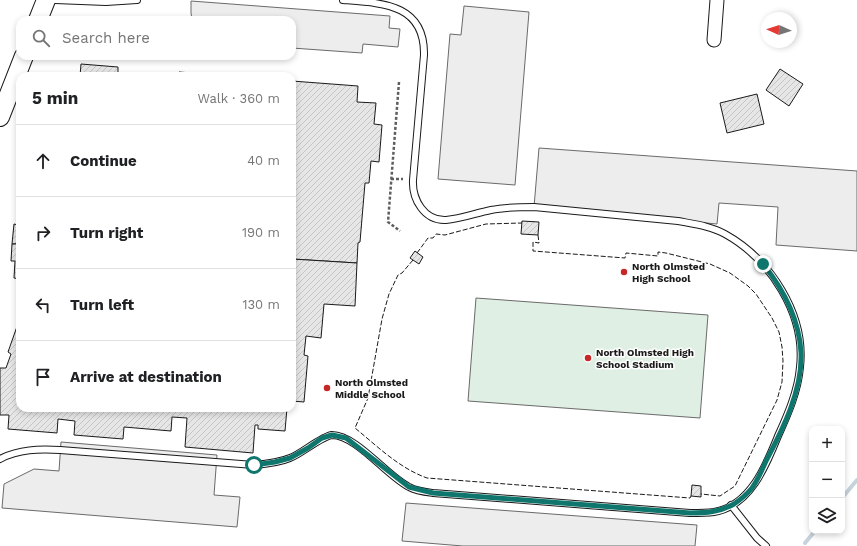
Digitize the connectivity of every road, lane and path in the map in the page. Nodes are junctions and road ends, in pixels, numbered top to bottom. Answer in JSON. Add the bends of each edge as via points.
{"nodes":[{"id":1,"x":46,"y":0,"type":"edge"},
{"id":2,"x":55,"y":0,"type":"edge"},
{"id":3,"x":137,"y":0,"type":"edge"},
{"id":4,"x":343,"y":0,"type":"edge"},
{"id":5,"x":717,"y":0,"type":"edge"},
{"id":6,"x":40,"y":16,"type":"edge"},
{"id":7,"x":714,"y":40,"type":"dead end"},
{"id":8,"x":22,"y":60,"type":"edge"},
{"id":9,"x":18,"y":72,"type":"edge"},
{"id":10,"x":16,"y":76,"type":"edge"},
{"id":11,"x":399,"y":82,"type":"dead end"},
{"id":12,"x":0,"y":117,"type":"edge"},
{"id":13,"x":391,"y":179,"type":"junction"},
{"id":14,"x":402,"y":179,"type":"dead end"},
{"id":15,"x":400,"y":231,"type":"dead end"},
{"id":16,"x":0,"y":459,"type":"edge"},
{"id":17,"x":731,"y":505,"type":"junction"},
{"id":18,"x":766,"y":546,"type":"edge"}],
"edges":[{"from":1,"to":6,"type":"street"},
{"from":2,"to":3,"type":"lane"},
{"from":4,"to":17,"type":"lane","via":[[387,5],[405,12],[418,26],[424,55],[413,180],[414,192],[420,207],[433,218],[448,220],[492,210],[530,207],[678,221],[724,233],[744,246],[773,276],[792,311],[799,338],[801,366],[788,412],[760,475],[745,495]]},
{"from":5,"to":7,"type":"street"},
{"from":8,"to":9,"type":"street"},
{"from":10,"to":12,"type":"street"},
{"from":11,"to":13,"type":"path"},
{"from":13,"to":14,"type":"path"},
{"from":13,"to":15,"type":"path","via":[[388,222]]},
{"from":16,"to":17,"type":"lane","via":[[12,453],[53,450],[254,465],[290,458],[322,438],[332,435],[346,438],[409,487],[426,492],[690,513],[716,512]]},
{"from":17,"to":18,"type":"lane"}]}
